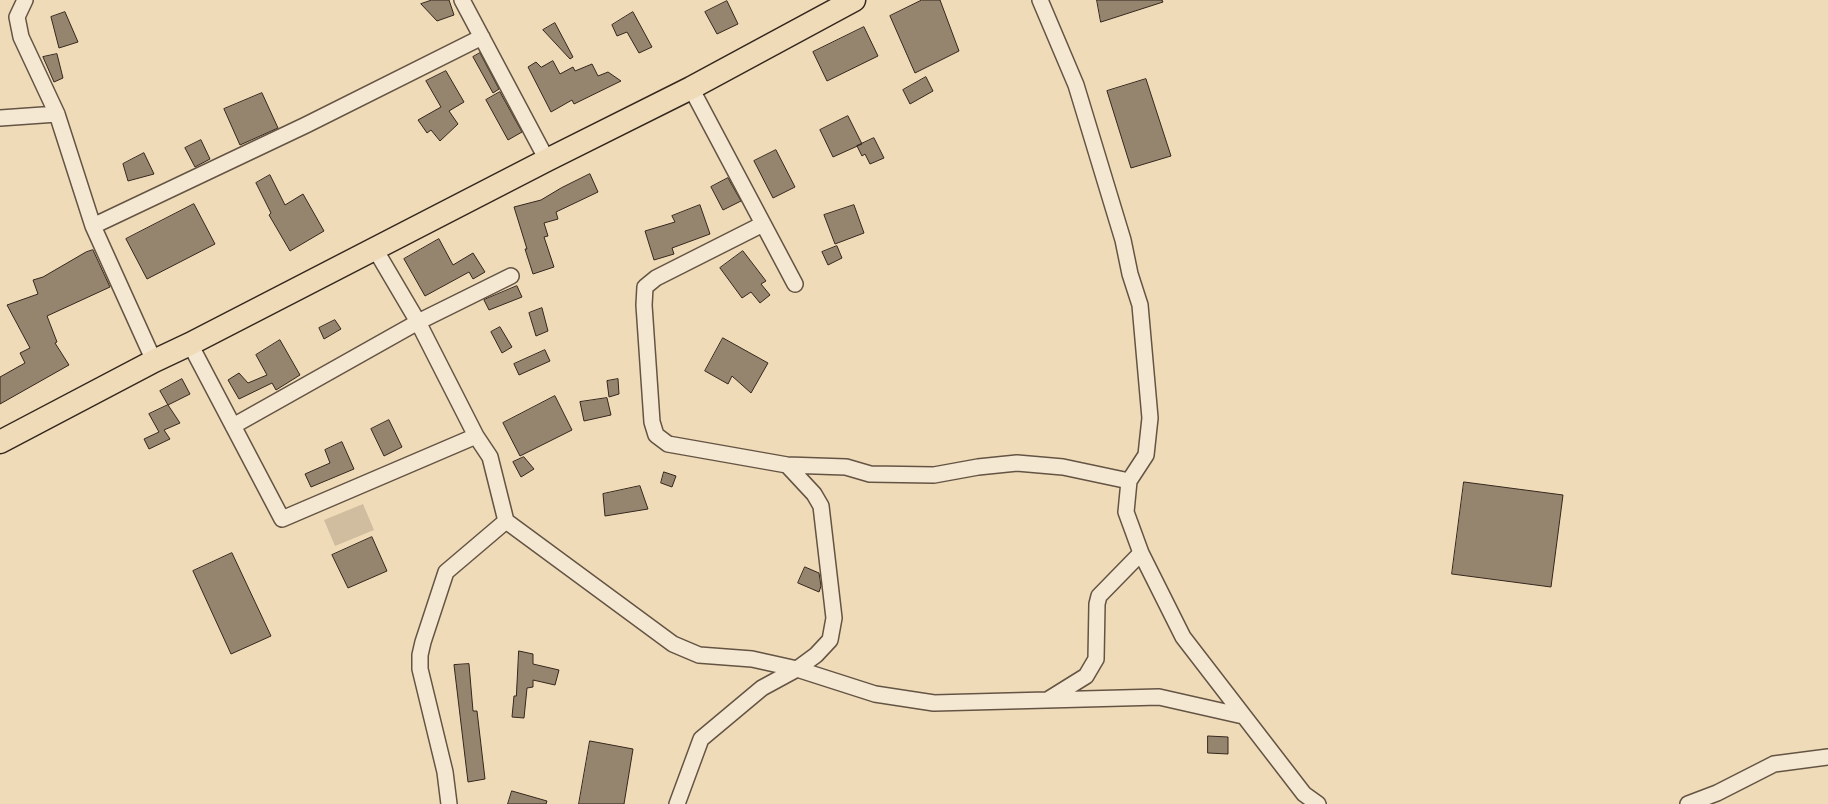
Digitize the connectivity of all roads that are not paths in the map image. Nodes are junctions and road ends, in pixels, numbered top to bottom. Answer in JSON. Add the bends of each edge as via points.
{"nodes":[{"id":1,"x":25,"y":0,"type":"edge"},
{"id":2,"x":462,"y":0,"type":"edge"},
{"id":3,"x":854,"y":0,"type":"edge"},
{"id":4,"x":1040,"y":0,"type":"edge"},
{"id":5,"x":482,"y":37,"type":"junction"},
{"id":6,"x":691,"y":88,"type":"junction"},
{"id":7,"x":57,"y":114,"type":"junction"},
{"id":8,"x":0,"y":118,"type":"edge"},
{"id":9,"x":547,"y":160,"type":"junction"},
{"id":10,"x":764,"y":224,"type":"junction"},
{"id":11,"x":93,"y":226,"type":"junction"},
{"id":12,"x":375,"y":249,"type":"junction"},
{"id":13,"x":511,"y":276,"type":"dead end"},
{"id":14,"x":795,"y":284,"type":"dead end"},
{"id":15,"x":418,"y":322,"type":"junction"},
{"id":16,"x":190,"y":344,"type":"junction"},
{"id":17,"x":154,"y":361,"type":"junction"},
{"id":18,"x":233,"y":426,"type":"junction"},
{"id":19,"x":476,"y":436,"type":"junction"},
{"id":20,"x":0,"y":442,"type":"edge"},
{"id":21,"x":787,"y":465,"type":"junction"},
{"id":22,"x":1129,"y":482,"type":"junction"},
{"id":23,"x":506,"y":521,"type":"junction"},
{"id":24,"x":1141,"y":553,"type":"junction"},
{"id":25,"x":797,"y":669,"type":"junction"},
{"id":26,"x":1048,"y":700,"type":"junction"},
{"id":27,"x":1243,"y":716,"type":"junction"},
{"id":28,"x":1828,"y":757,"type":"edge"},
{"id":29,"x":449,"y":804,"type":"edge"},
{"id":30,"x":677,"y":804,"type":"edge"},
{"id":31,"x":1318,"y":804,"type":"edge"},
{"id":32,"x":1688,"y":804,"type":"edge"}],
"edges":[{"from":1,"to":7,"type":"street","via":[[17,17],[21,37]]},
{"from":2,"to":5,"type":"street"},
{"from":3,"to":6,"type":"main road"},
{"from":4,"to":22,"type":"street","via":[[1076,85],[1140,304],[1150,418],[1146,455]]},
{"from":5,"to":9,"type":"street"},
{"from":5,"to":11,"type":"street"},
{"from":6,"to":9,"type":"main road"},
{"from":6,"to":10,"type":"street"},
{"from":7,"to":8,"type":"street"},
{"from":7,"to":11,"type":"street"},
{"from":9,"to":12,"type":"main road"},
{"from":10,"to":14,"type":"street"},
{"from":10,"to":21,"type":"street","via":[[656,278],[645,287],[652,422],[656,435],[668,444]]},
{"from":11,"to":17,"type":"street"},
{"from":12,"to":15,"type":"street"},
{"from":12,"to":16,"type":"main road"},
{"from":13,"to":15,"type":"street"},
{"from":15,"to":18,"type":"street"},
{"from":15,"to":19,"type":"street"},
{"from":16,"to":17,"type":"main road"},
{"from":16,"to":18,"type":"street"},
{"from":17,"to":20,"type":"main road"},
{"from":18,"to":19,"type":"street","via":[[282,520]]},
{"from":19,"to":23,"type":"street","via":[[490,457]]},
{"from":21,"to":22,"type":"street","via":[[846,467],[870,474],[934,475],[1017,463],[1063,467]]},
{"from":21,"to":25,"type":"street","via":[[821,506],[834,618],[830,640]]},
{"from":22,"to":24,"type":"street","via":[[1126,512]]},
{"from":23,"to":25,"type":"street","via":[[673,644],[699,655],[752,659]]},
{"from":23,"to":29,"type":"street","via":[[446,572],[422,642],[420,669],[445,772]]},
{"from":24,"to":26,"type":"street","via":[[1099,596],[1096,604],[1096,659],[1086,676]]},
{"from":24,"to":27,"type":"street","via":[[1184,637]]},
{"from":25,"to":26,"type":"street","via":[[875,694],[934,703]]},
{"from":25,"to":30,"type":"street","via":[[762,688],[700,739]]},
{"from":26,"to":27,"type":"street","via":[[1159,697]]},
{"from":27,"to":31,"type":"street","via":[[1304,794]]},
{"from":28,"to":32,"type":"street","via":[[1774,764]]}]}
